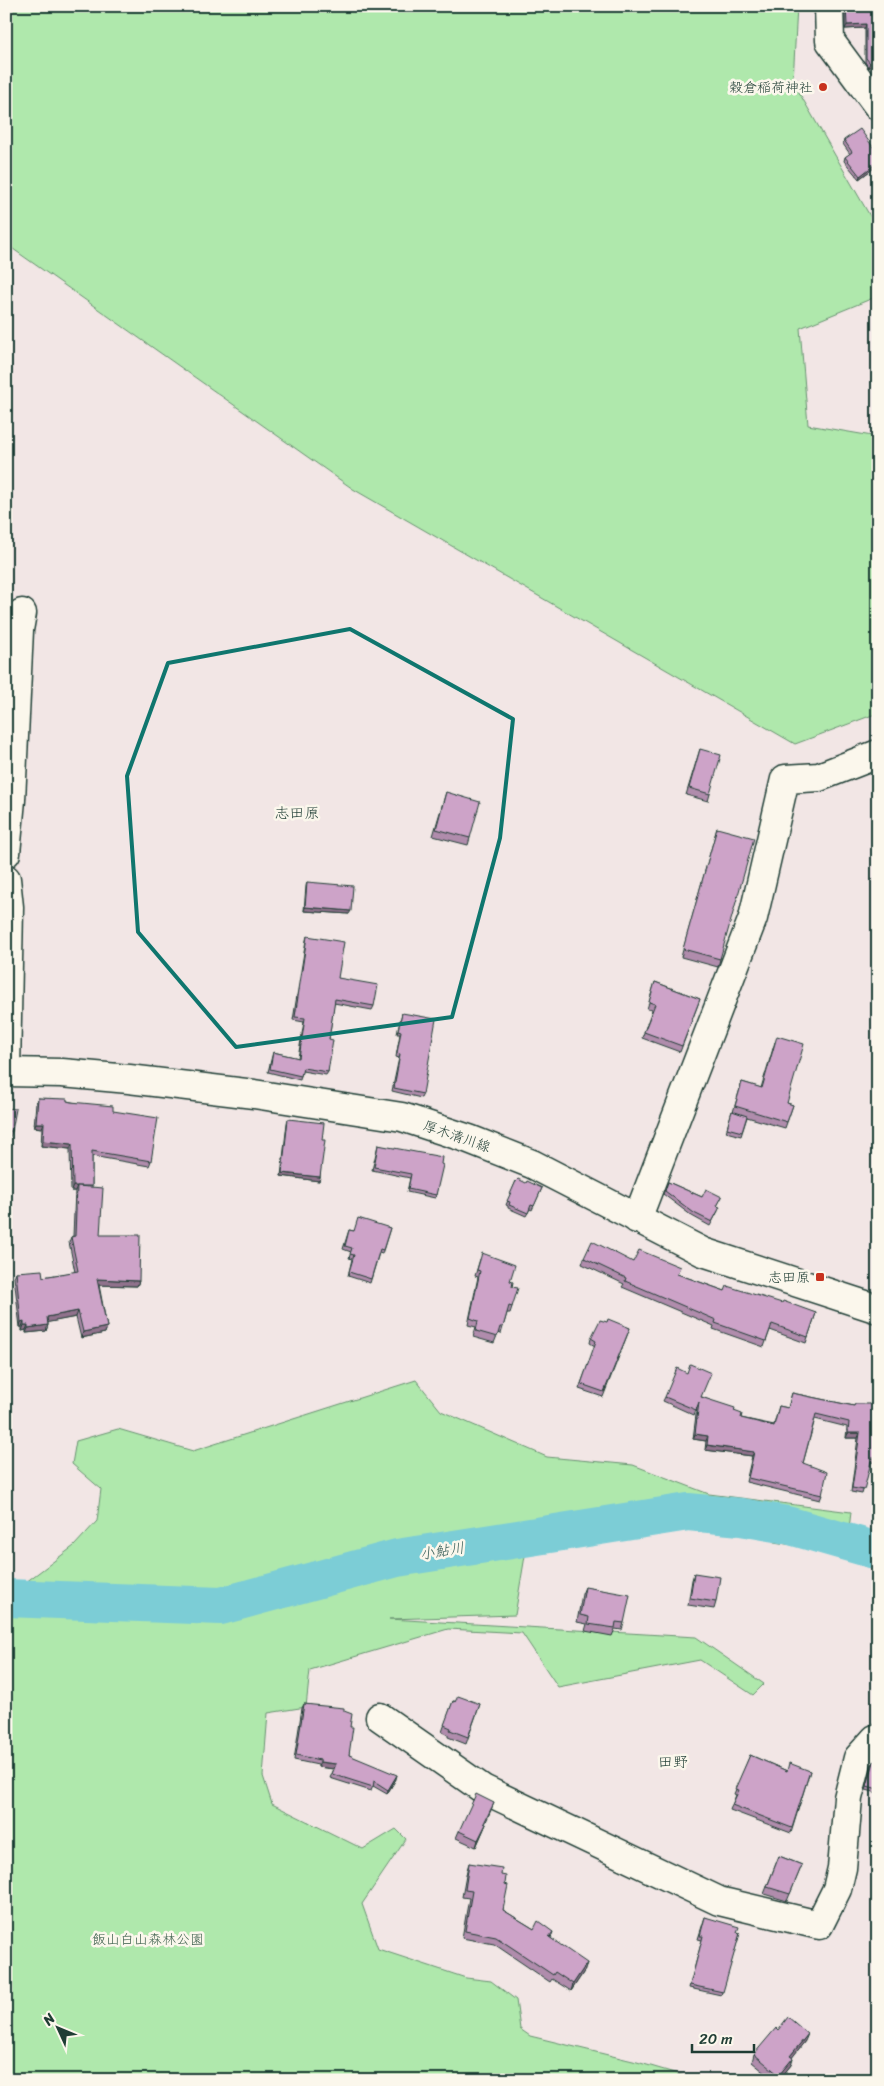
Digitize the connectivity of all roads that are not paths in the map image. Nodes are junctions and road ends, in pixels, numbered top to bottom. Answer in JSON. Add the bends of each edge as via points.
{"nodes":[{"id":1,"x":829,"y":6,"type":"edge"},
{"id":2,"x":878,"y":106,"type":"edge"},
{"id":3,"x":22,"y":613,"type":"dead end"},
{"id":4,"x":878,"y":754,"type":"edge"},
{"id":5,"x":6,"y":853,"type":"edge"},
{"id":6,"x":6,"y":879,"type":"edge"},
{"id":7,"x":6,"y":1072,"type":"edge"},
{"id":8,"x":637,"y":1219,"type":"junction"},
{"id":9,"x":878,"y":1309,"type":"edge"},
{"id":10,"x":380,"y":1717,"type":"dead end"},
{"id":11,"x":878,"y":1738,"type":"edge"}],
"edges":[{"from":1,"to":2,"type":"street","via":[[830,41]]},
{"from":3,"to":5,"type":"street"},
{"from":4,"to":8,"type":"street","via":[[819,777],[785,779],[752,918]]},
{"from":6,"to":7,"type":"street","via":[[9,907]]},
{"from":7,"to":8,"type":"street","name":"厚木清川線","via":[[129,1079],[402,1117],[532,1164]]},
{"from":8,"to":9,"type":"street","name":"厚木清川線","via":[[703,1252]]},
{"from":10,"to":11,"type":"street","via":[[483,1789],[693,1889],[719,1901],[819,1925],[837,1889],[842,1868],[848,1798],[858,1758]]}]}
